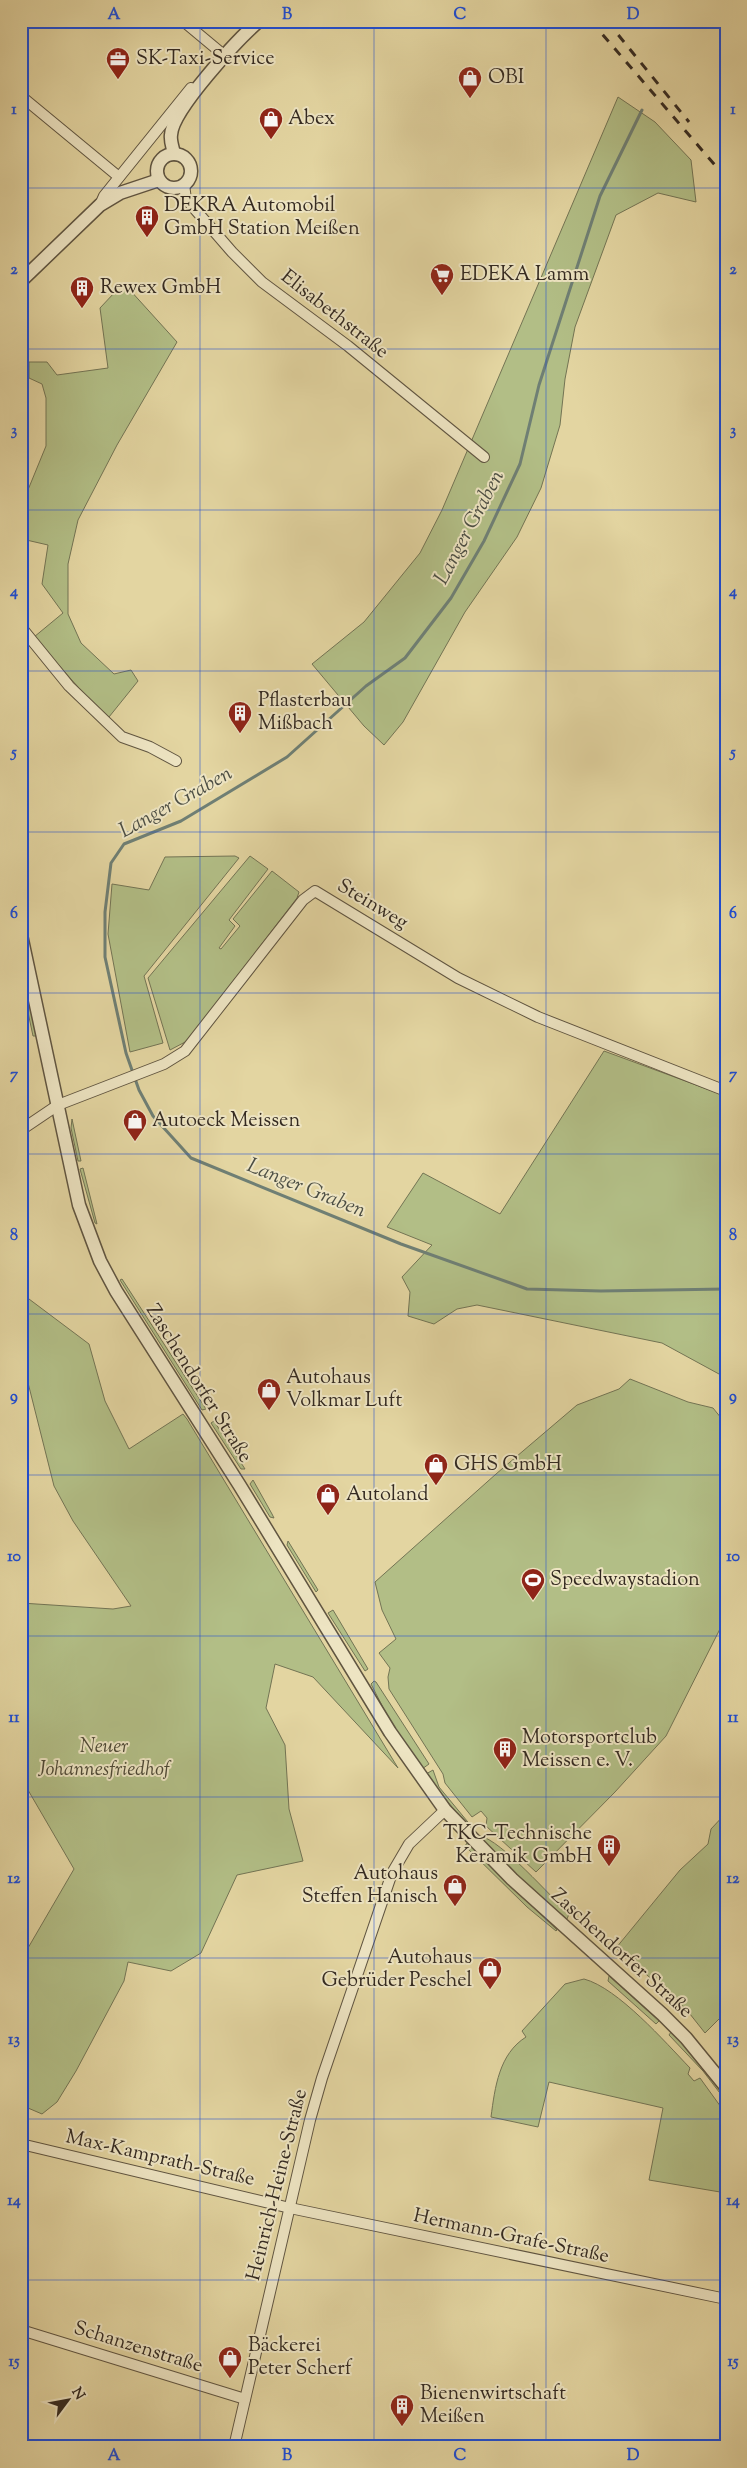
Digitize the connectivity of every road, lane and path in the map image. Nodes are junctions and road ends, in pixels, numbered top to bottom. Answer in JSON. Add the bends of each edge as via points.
{"nodes":[{"id":1,"x":183,"y":21,"type":"edge"},
{"id":2,"x":260,"y":21,"type":"edge"},
{"id":3,"x":222,"y":59,"type":"junction"},
{"id":4,"x":21,"y":96,"type":"edge"},
{"id":5,"x":174,"y":154,"type":"junction"},
{"id":6,"x":119,"y":177,"type":"junction"},
{"id":7,"x":159,"y":180,"type":"junction"},
{"id":8,"x":184,"y":185,"type":"junction"},
{"id":9,"x":100,"y":205,"type":"junction"},
{"id":10,"x":21,"y":280,"type":"edge"},
{"id":11,"x":484,"y":457,"type":"dead end"},
{"id":12,"x":21,"y":627,"type":"edge"},
{"id":13,"x":176,"y":760,"type":"dead end"},
{"id":14,"x":21,"y":935,"type":"edge"},
{"id":15,"x":726,"y":1091,"type":"edge"},
{"id":16,"x":58,"y":1105,"type":"junction"},
{"id":17,"x":21,"y":1130,"type":"edge"},
{"id":18,"x":445,"y":1810,"type":"junction"},
{"id":19,"x":726,"y":2087,"type":"edge"},
{"id":20,"x":21,"y":2144,"type":"edge"},
{"id":21,"x":290,"y":2208,"type":"junction"},
{"id":22,"x":726,"y":2299,"type":"edge"},
{"id":23,"x":21,"y":2330,"type":"edge"},
{"id":24,"x":245,"y":2399,"type":"junction"},
{"id":25,"x":234,"y":2447,"type":"edge"}],
"edges":[{"from":1,"to":3,"type":"street"},
{"from":2,"to":3,"type":"street"},
{"from":3,"to":5,"type":"street","via":[[177,118],[171,136]]},
{"from":3,"to":6,"type":"street","via":[[197,80]]},
{"from":4,"to":6,"type":"street"},
{"from":5,"to":7,"type":"street","via":[[164,157],[159,163]]},
{"from":5,"to":8,"type":"street","via":[[185,158],[191,168]]},
{"from":6,"to":9,"type":"street"},
{"from":7,"to":8,"type":"street","via":[[168,187]]},
{"from":7,"to":9,"type":"street","via":[[120,192]]},
{"from":8,"to":11,"type":"street","name":"Elisabethstraße","via":[[186,199],[262,282],[348,346]]},
{"from":9,"to":10,"type":"street"},
{"from":12,"to":13,"type":"street","via":[[69,686],[122,737]]},
{"from":14,"to":16,"type":"street","name":"Zaschendorfer Straße"},
{"from":15,"to":16,"type":"street","name":"Steinweg","via":[[538,1017],[458,978],[315,891],[303,900],[280,928],[194,1042],[176,1058]]},
{"from":16,"to":17,"type":"street","name":"Steinweg"},
{"from":16,"to":18,"type":"street","name":"Zaschendorfer Straße","via":[[79,1205],[100,1261],[116,1291],[390,1732]]},
{"from":18,"to":19,"type":"street","name":"Zaschendorfer Straße","via":[[512,1879],[662,2014]]},
{"from":18,"to":21,"type":"street","name":"Heinrich-Heine-Straße","via":[[403,1852],[392,1873],[322,2078]]},
{"from":20,"to":21,"type":"street","name":"Max-Kamprath-Straße"},
{"from":21,"to":22,"type":"street","name":"Hermann-Grafe-Straße"},
{"from":21,"to":24,"type":"street","name":"Heinrich-Heine-Straße"},
{"from":23,"to":24,"type":"street","name":"Schanzenstraße"},
{"from":24,"to":25,"type":"street","name":"Heinrich-Heine-Straße"}]}
